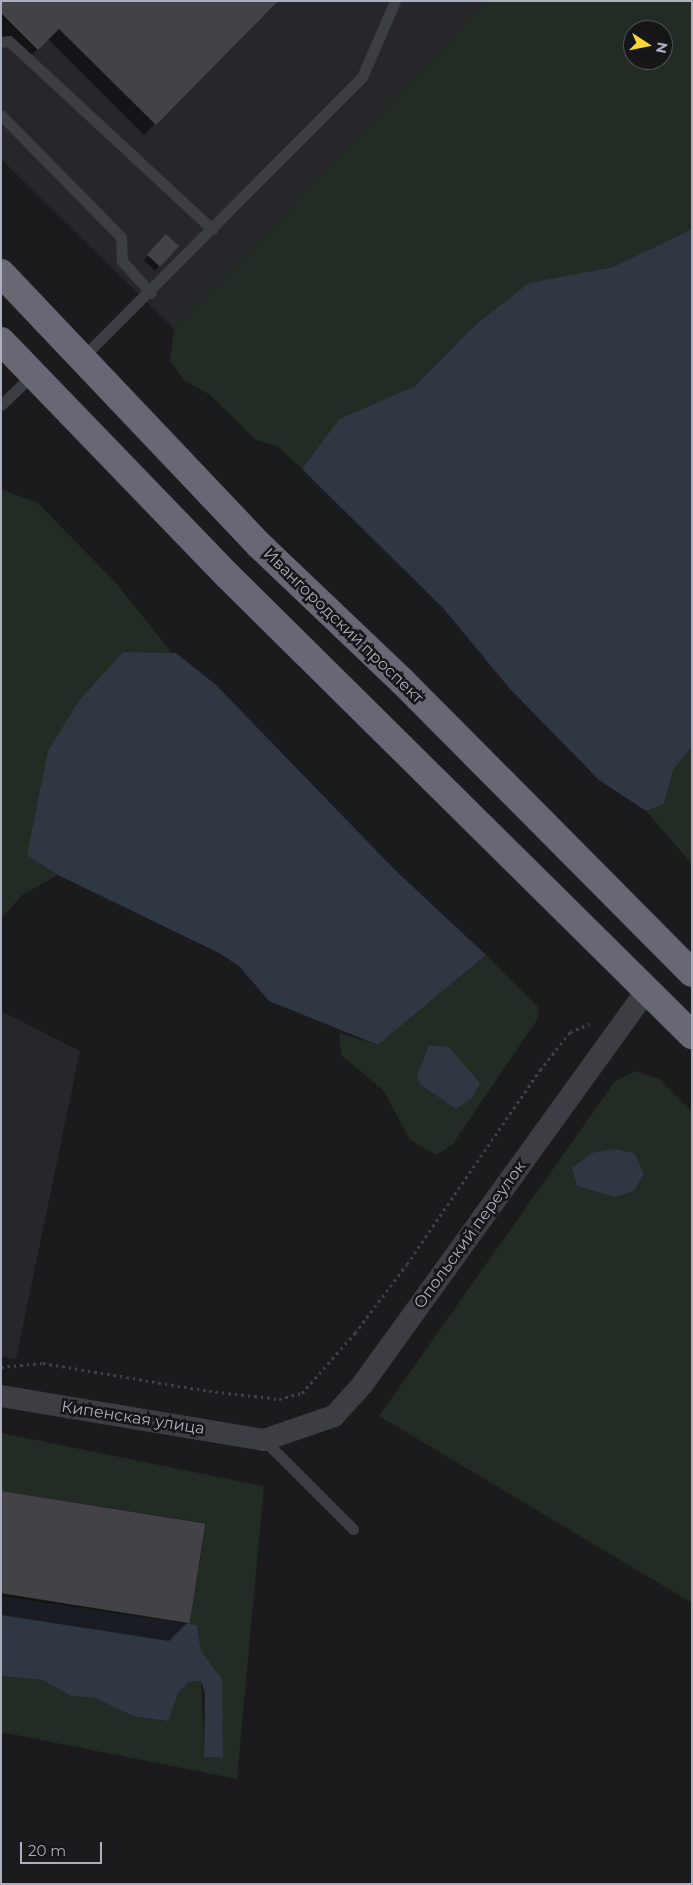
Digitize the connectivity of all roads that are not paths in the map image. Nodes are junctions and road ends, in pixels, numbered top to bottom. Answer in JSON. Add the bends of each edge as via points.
{"nodes":[{"id":1,"x":395,"y":1,"type":"edge"},
{"id":2,"x":1,"y":42,"type":"edge"},
{"id":3,"x":1,"y":114,"type":"edge"},
{"id":4,"x":212,"y":229,"type":"junction"},
{"id":5,"x":1,"y":273,"type":"edge"},
{"id":6,"x":151,"y":293,"type":"junction"},
{"id":7,"x":1,"y":340,"type":"edge"},
{"id":8,"x":81,"y":359,"type":"junction"},
{"id":9,"x":33,"y":374,"type":"junction"},
{"id":10,"x":1,"y":405,"type":"edge"},
{"id":11,"x":692,"y":973,"type":"edge"},
{"id":12,"x":646,"y":991,"type":"junction"},
{"id":13,"x":692,"y":1035,"type":"edge"},
{"id":14,"x":1,"y":1396,"type":"edge"},
{"id":15,"x":264,"y":1440,"type":"junction"},
{"id":16,"x":353,"y":1529,"type":"dead end"}],
"edges":[{"from":1,"to":4,"type":"lane","via":[[362,77]]},
{"from":2,"to":4,"type":"lane","via":[[10,41]]},
{"from":3,"to":6,"type":"lane","via":[[121,237],[122,261]]},
{"from":4,"to":6,"type":"lane"},
{"from":5,"to":8,"type":"highway","name":"Ивангородский проспект"},
{"from":6,"to":8,"type":"lane","via":[[142,297]]},
{"from":7,"to":9,"type":"highway"},
{"from":8,"to":11,"type":"highway","name":"Ивангородский проспект","via":[[259,545],[402,682]]},
{"from":9,"to":10,"type":"lane"},
{"from":9,"to":12,"type":"highway","via":[[228,576]]},
{"from":12,"to":13,"type":"highway"},
{"from":12,"to":15,"type":"street","name":"Опольский переулок","via":[[362,1385],[334,1416]]},
{"from":14,"to":15,"type":"street","name":"Кипенская улица"},
{"from":15,"to":16,"type":"lane"}]}
